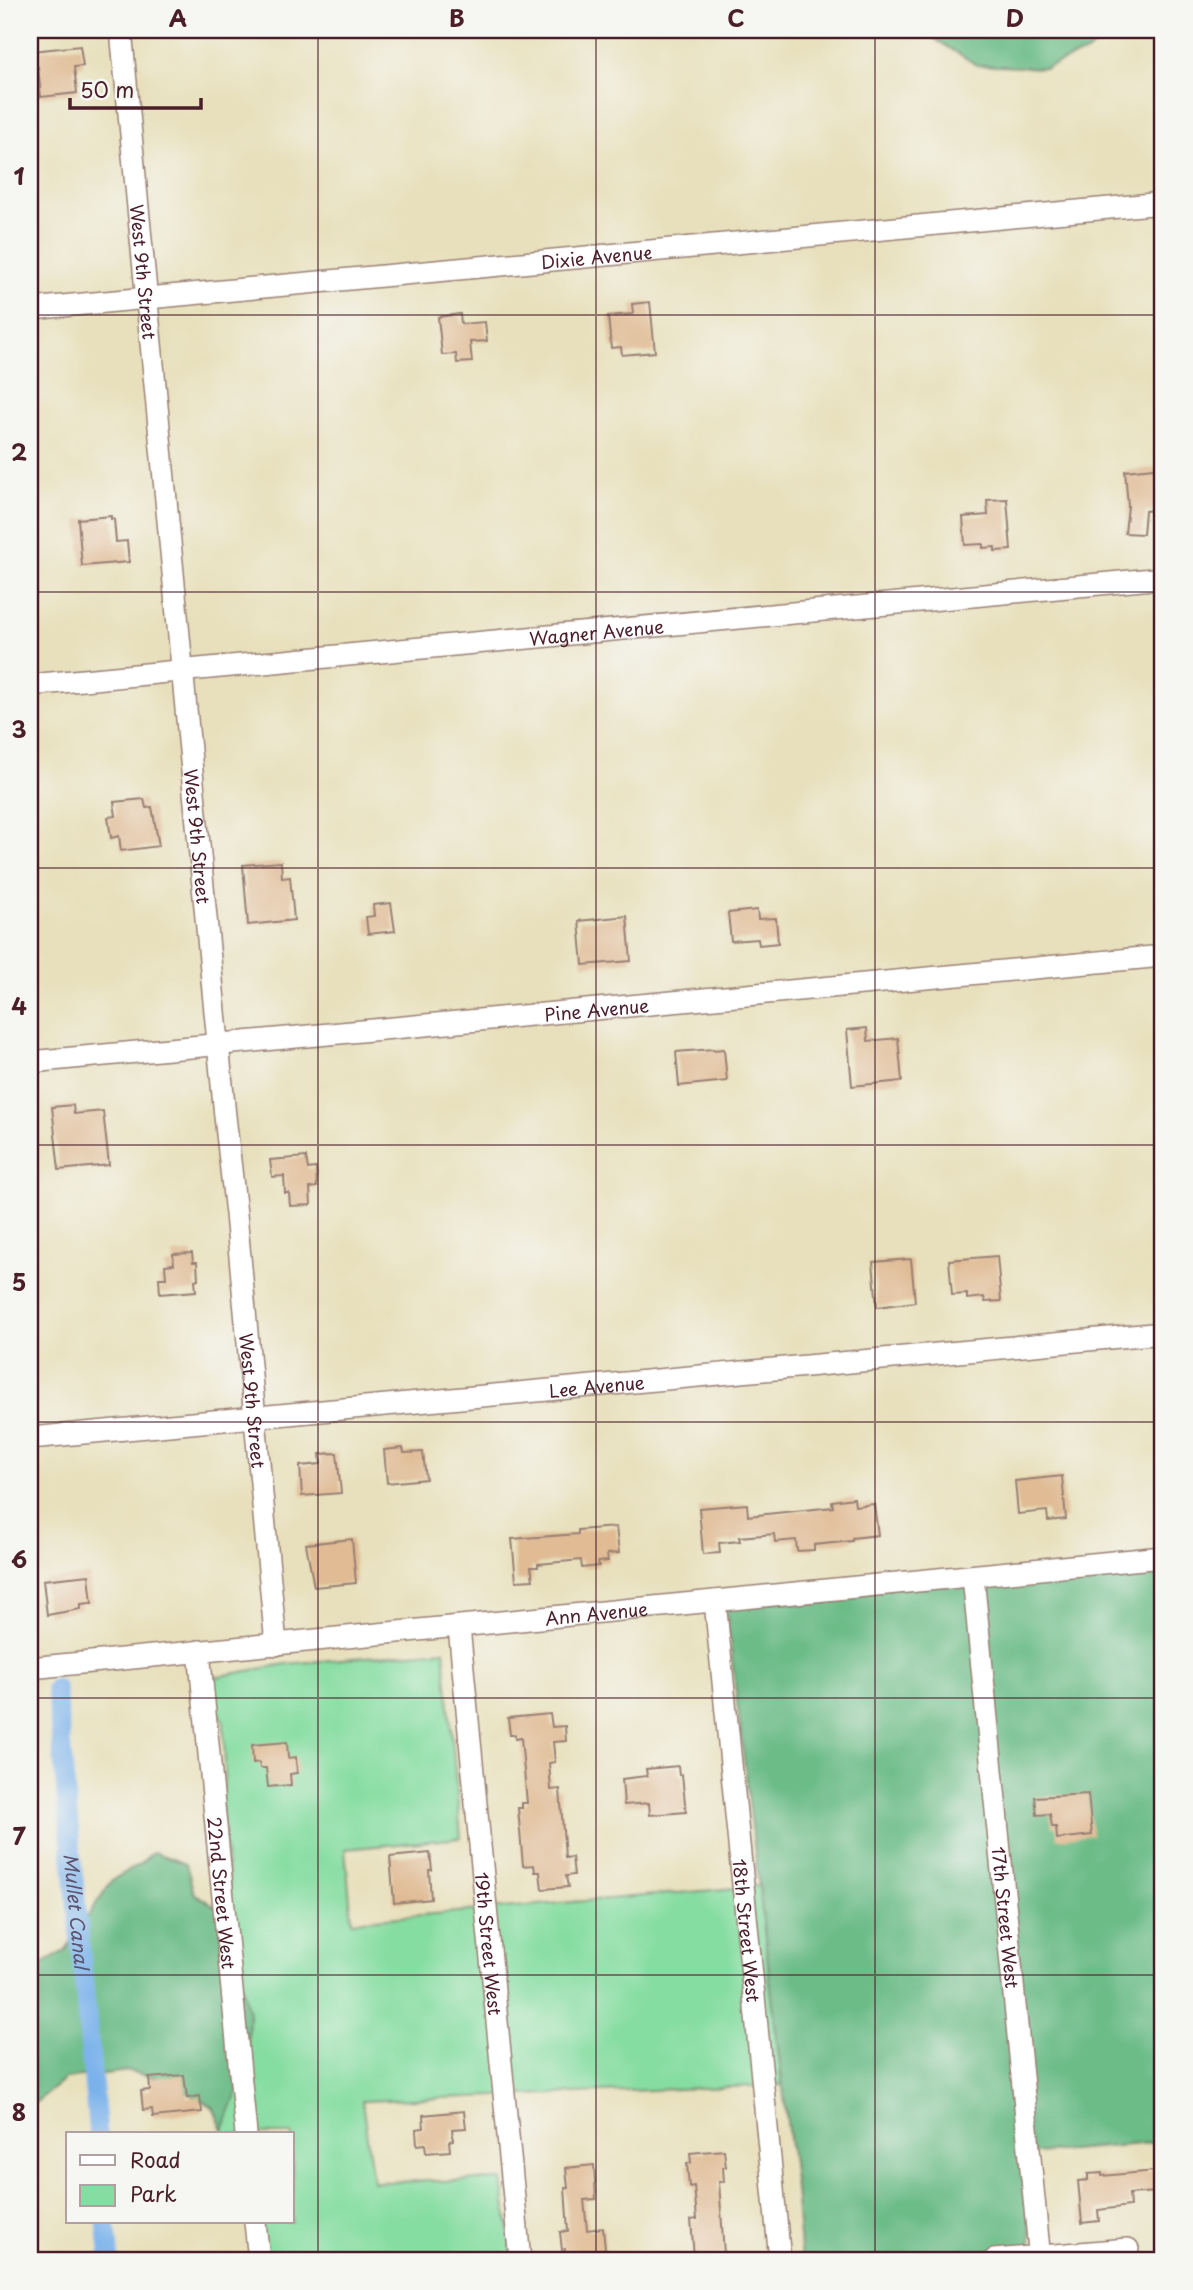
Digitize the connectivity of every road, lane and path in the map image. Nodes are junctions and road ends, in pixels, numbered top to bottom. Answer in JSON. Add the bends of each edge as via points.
{"nodes":[{"id":1,"x":121,"y":30,"type":"edge"},
{"id":2,"x":1163,"y":203,"type":"edge"},
{"id":3,"x":146,"y":299,"type":"junction"},
{"id":4,"x":30,"y":309,"type":"edge"},
{"id":5,"x":1163,"y":578,"type":"edge"},
{"id":6,"x":183,"y":671,"type":"junction"},
{"id":7,"x":30,"y":685,"type":"edge"},
{"id":8,"x":1163,"y":956,"type":"edge"},
{"id":9,"x":219,"y":1045,"type":"junction"},
{"id":10,"x":30,"y":1062,"type":"edge"},
{"id":11,"x":1163,"y":1333,"type":"edge"},
{"id":12,"x":256,"y":1418,"type":"junction"},
{"id":13,"x":30,"y":1438,"type":"edge"},
{"id":14,"x":1163,"y":1558,"type":"edge"},
{"id":15,"x":973,"y":1576,"type":"junction"},
{"id":16,"x":715,"y":1601,"type":"junction"},
{"id":17,"x":459,"y":1627,"type":"junction"},
{"id":18,"x":276,"y":1644,"type":"junction"},
{"id":19,"x":199,"y":1651,"type":"junction"},
{"id":20,"x":30,"y":1668,"type":"edge"},
{"id":21,"x":246,"y":2132,"type":"edge"},
{"id":22,"x":255,"y":2224,"type":"edge"},
{"id":23,"x":1128,"y":2249,"type":"dead end"},
{"id":24,"x":1040,"y":2258,"type":"edge"},
{"id":25,"x":259,"y":2260,"type":"edge"},
{"id":26,"x":520,"y":2260,"type":"edge"},
{"id":27,"x":780,"y":2260,"type":"edge"},
{"id":28,"x":994,"y":2260,"type":"edge"}],
"edges":[{"from":1,"to":3,"type":"street","name":"West 9th Street"},
{"from":2,"to":3,"type":"street","name":"Dixie Avenue"},
{"from":3,"to":4,"type":"street","name":"Dixie Avenue"},
{"from":3,"to":6,"type":"street","name":"West 9th Street"},
{"from":5,"to":6,"type":"street","name":"Wagner Avenue"},
{"from":6,"to":7,"type":"street","name":"Wagner Avenue"},
{"from":6,"to":9,"type":"street","name":"West 9th Street"},
{"from":8,"to":9,"type":"street","name":"Pine Avenue"},
{"from":9,"to":10,"type":"street","name":"Pine Avenue"},
{"from":9,"to":12,"type":"street","name":"West 9th Street"},
{"from":11,"to":12,"type":"street","name":"Lee Avenue"},
{"from":12,"to":13,"type":"street","name":"Lee Avenue"},
{"from":12,"to":18,"type":"street","name":"West 9th Street"},
{"from":14,"to":15,"type":"street","name":"Ann Avenue"},
{"from":15,"to":16,"type":"street","name":"Ann Avenue"},
{"from":15,"to":24,"type":"street","name":"17th Street West"},
{"from":16,"to":17,"type":"street","name":"Ann Avenue"},
{"from":16,"to":27,"type":"street","name":"18th Street West"},
{"from":17,"to":18,"type":"street","name":"Ann Avenue"},
{"from":17,"to":26,"type":"street","name":"19th Street West"},
{"from":18,"to":19,"type":"street","name":"Ann Avenue"},
{"from":19,"to":20,"type":"street","name":"Ann Avenue"},
{"from":19,"to":21,"type":"street","name":"22nd Street West"},
{"from":22,"to":25,"type":"street"},
{"from":23,"to":24,"type":"street"},
{"from":24,"to":28,"type":"street"}]}
